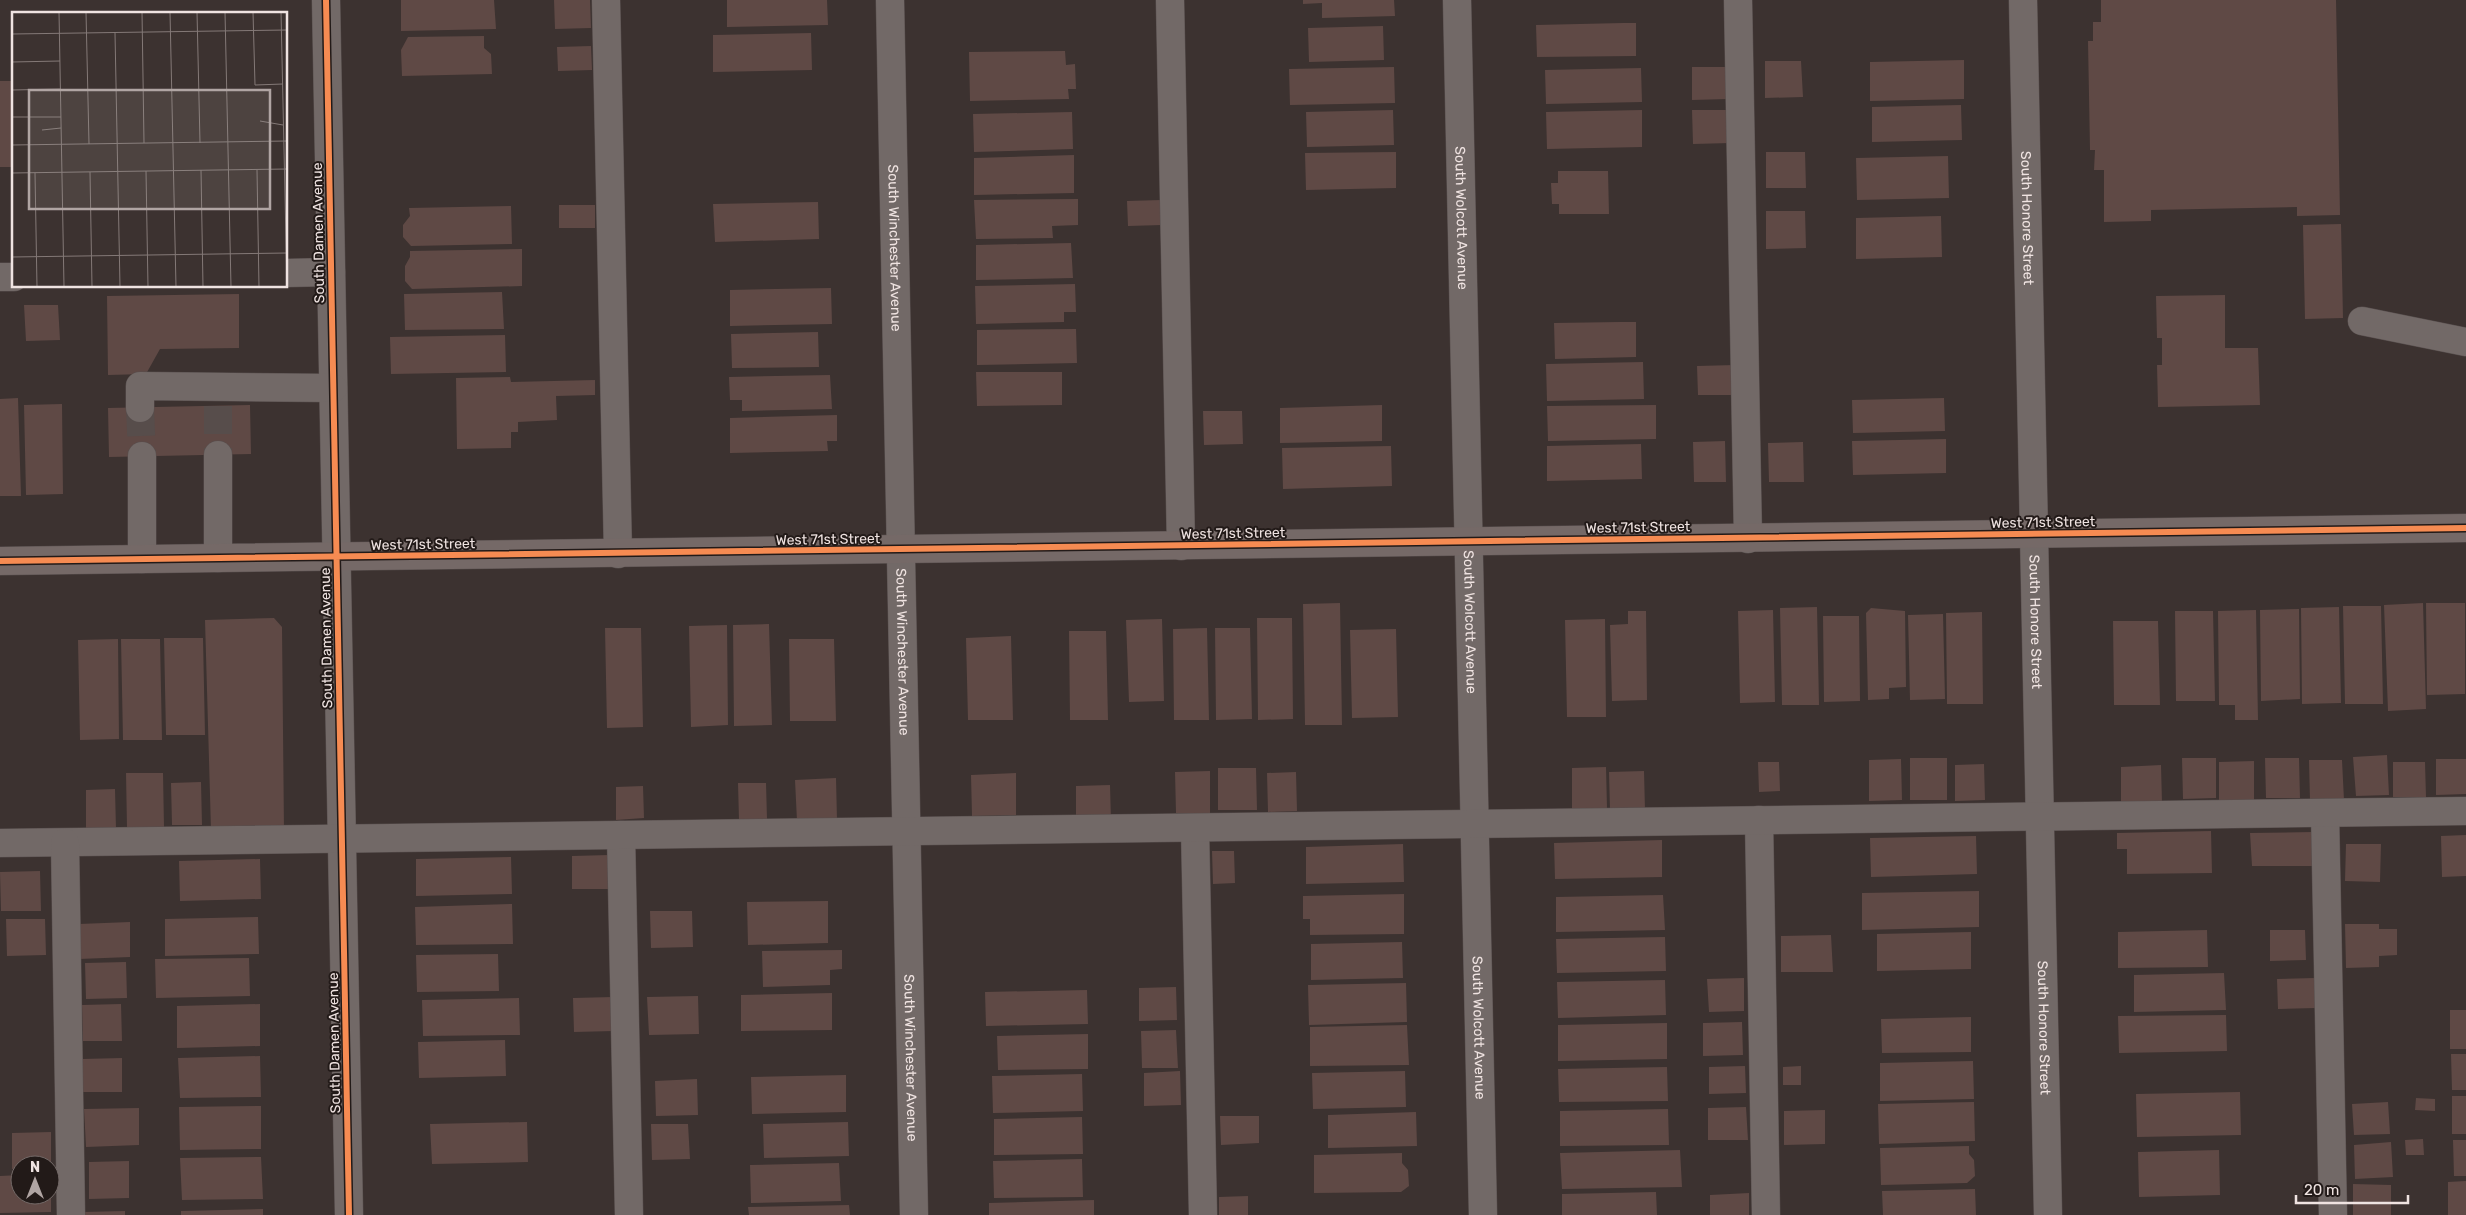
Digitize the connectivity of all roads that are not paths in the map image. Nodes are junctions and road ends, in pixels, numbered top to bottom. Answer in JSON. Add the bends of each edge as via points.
{"nodes":[{"id":1,"x":326,"y":0,"type":"edge"},
{"id":2,"x":606,"y":0,"type":"edge"},
{"id":3,"x":890,"y":0,"type":"edge"},
{"id":4,"x":1170,"y":0,"type":"edge"},
{"id":5,"x":1457,"y":0,"type":"edge"},
{"id":6,"x":1738,"y":0,"type":"edge"},
{"id":7,"x":2023,"y":0,"type":"edge"},
{"id":8,"x":331,"y":272,"type":"junction"},
{"id":9,"x":288,"y":273,"type":"edge"},
{"id":10,"x":2362,"y":321,"type":"dead end"},
{"id":11,"x":2466,"y":342,"type":"edge"},
{"id":12,"x":333,"y":388,"type":"junction"},
{"id":13,"x":140,"y":408,"type":"tunnel mouth"},
{"id":14,"x":218,"y":455,"type":"tunnel mouth"},
{"id":15,"x":142,"y":456,"type":"tunnel mouth"},
{"id":16,"x":2466,"y":528,"type":"edge"},
{"id":17,"x":2035,"y":534,"type":"junction"},
{"id":18,"x":1748,"y":538,"type":"junction"},
{"id":19,"x":1468,"y":542,"type":"junction"},
{"id":20,"x":1181,"y":546,"type":"junction"},
{"id":21,"x":901,"y":550,"type":"junction"},
{"id":22,"x":618,"y":554,"type":"junction"},
{"id":23,"x":336,"y":557,"type":"junction"},
{"id":24,"x":218,"y":558,"type":"junction"},
{"id":25,"x":142,"y":559,"type":"junction"},
{"id":26,"x":0,"y":561,"type":"edge"},
{"id":27,"x":2466,"y":811,"type":"edge"},
{"id":28,"x":2325,"y":813,"type":"junction"},
{"id":29,"x":2040,"y":816,"type":"junction"},
{"id":30,"x":1759,"y":820,"type":"junction"},
{"id":31,"x":1474,"y":824,"type":"junction"},
{"id":32,"x":1195,"y":828,"type":"junction"},
{"id":33,"x":907,"y":831,"type":"junction"},
{"id":34,"x":621,"y":835,"type":"junction"},
{"id":35,"x":342,"y":839,"type":"junction"},
{"id":36,"x":66,"y":843,"type":"junction"},
{"id":37,"x":0,"y":844,"type":"edge"},
{"id":38,"x":71,"y":1215,"type":"edge"},
{"id":39,"x":349,"y":1215,"type":"edge"},
{"id":40,"x":629,"y":1215,"type":"edge"},
{"id":41,"x":914,"y":1215,"type":"edge"},
{"id":42,"x":1203,"y":1215,"type":"edge"},
{"id":43,"x":1483,"y":1215,"type":"edge"},
{"id":44,"x":1766,"y":1215,"type":"edge"},
{"id":45,"x":2048,"y":1215,"type":"edge"},
{"id":46,"x":2333,"y":1215,"type":"edge"}],
"edges":[{"from":1,"to":8,"type":"street","name":"South Damen Avenue"},
{"from":2,"to":22,"type":"street"},
{"from":3,"to":21,"type":"street","name":"South Winchester Avenue"},
{"from":4,"to":20,"type":"street"},
{"from":5,"to":19,"type":"street","name":"South Wolcott Avenue"},
{"from":6,"to":18,"type":"street"},
{"from":7,"to":17,"type":"street","name":"South Honore Street"},
{"from":8,"to":9,"type":"street"},
{"from":8,"to":12,"type":"street","name":"South Damen Avenue"},
{"from":10,"to":11,"type":"street"},
{"from":12,"to":13,"type":"street","via":[[217,396],[140,386]]},
{"from":12,"to":23,"type":"street","name":"South Damen Avenue"},
{"from":14,"to":24,"type":"street"},
{"from":15,"to":25,"type":"street"},
{"from":16,"to":17,"type":"main road","name":"West 71st Street"},
{"from":17,"to":18,"type":"main road","name":"West 71st Street"},
{"from":17,"to":29,"type":"street","name":"South Honore Street"},
{"from":18,"to":19,"type":"main road","name":"West 71st Street"},
{"from":19,"to":20,"type":"main road","name":"West 71st Street"},
{"from":19,"to":31,"type":"street","name":"South Wolcott Avenue"},
{"from":20,"to":21,"type":"main road","name":"West 71st Street"},
{"from":21,"to":22,"type":"main road","name":"West 71st Street"},
{"from":21,"to":33,"type":"street","name":"South Winchester Avenue"},
{"from":22,"to":23,"type":"main road","name":"West 71st Street"},
{"from":23,"to":24,"type":"main road","name":"West 71st Street"},
{"from":23,"to":35,"type":"street","name":"South Damen Avenue"},
{"from":24,"to":25,"type":"main road","name":"West 71st Street"},
{"from":25,"to":26,"type":"main road","name":"West 71st Street"},
{"from":27,"to":28,"type":"street"},
{"from":28,"to":29,"type":"street"},
{"from":28,"to":46,"type":"street"},
{"from":29,"to":30,"type":"street"},
{"from":29,"to":45,"type":"street","name":"South Honore Street"},
{"from":30,"to":31,"type":"street"},
{"from":30,"to":44,"type":"street"},
{"from":31,"to":32,"type":"street"},
{"from":31,"to":43,"type":"street","name":"South Wolcott Avenue"},
{"from":32,"to":33,"type":"street"},
{"from":32,"to":42,"type":"street"},
{"from":33,"to":34,"type":"street"},
{"from":33,"to":41,"type":"street","name":"South Winchester Avenue"},
{"from":34,"to":35,"type":"street"},
{"from":34,"to":40,"type":"street"},
{"from":35,"to":36,"type":"street"},
{"from":35,"to":39,"type":"street","name":"South Damen Avenue"},
{"from":36,"to":37,"type":"street"},
{"from":36,"to":38,"type":"street"}]}
